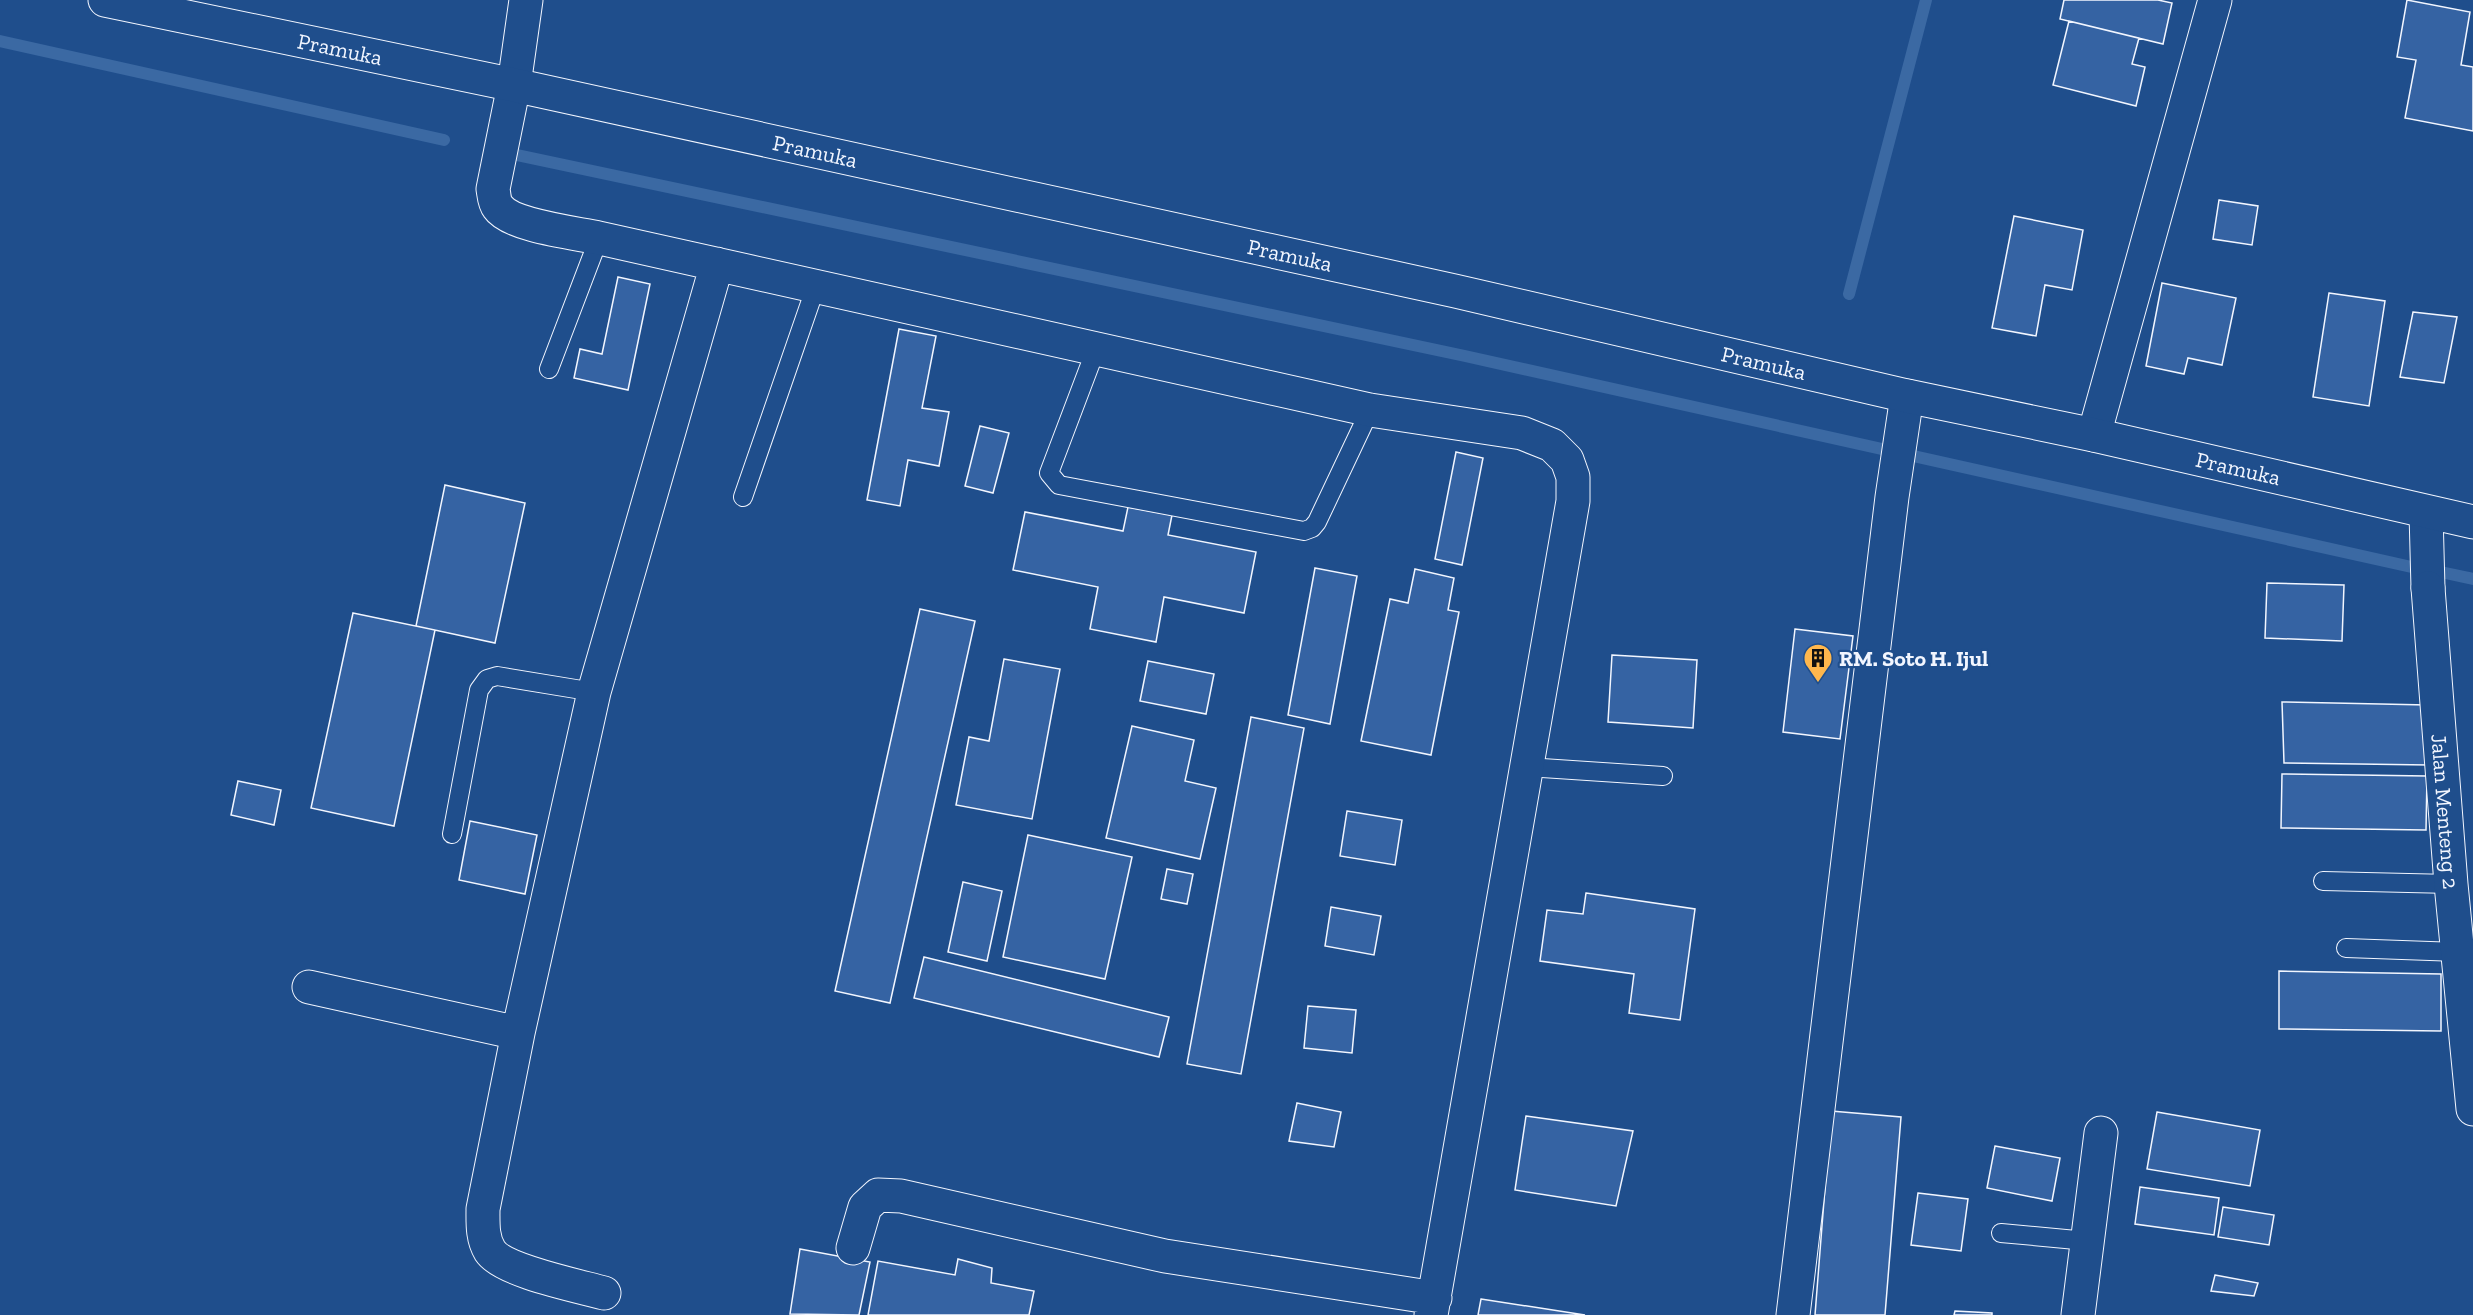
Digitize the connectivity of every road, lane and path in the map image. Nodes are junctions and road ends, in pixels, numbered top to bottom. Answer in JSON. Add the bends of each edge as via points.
{"nodes":[{"id":1,"x":106,"y":0,"type":"edge"},
{"id":2,"x":526,"y":0,"type":"edge"},
{"id":3,"x":2215,"y":0,"type":"edge"},
{"id":4,"x":514,"y":85,"type":"junction"},
{"id":5,"x":599,"y":238,"type":"junction"},
{"id":6,"x":717,"y":264,"type":"junction"},
{"id":7,"x":816,"y":286,"type":"junction"},
{"id":8,"x":1096,"y":349,"type":"junction"},
{"id":9,"x":549,"y":369,"type":"dead end"},
{"id":10,"x":1907,"y":396,"type":"junction"},
{"id":11,"x":1370,"y":410,"type":"junction"},
{"id":12,"x":2094,"y":435,"type":"junction"},
{"id":13,"x":743,"y":497,"type":"dead end"},
{"id":14,"x":2473,"y":522,"type":"edge"},
{"id":15,"x":2426,"y":528,"type":"junction"},
{"id":16,"x":594,"y":692,"type":"junction"},
{"id":17,"x":1527,"y":767,"type":"junction"},
{"id":18,"x":1663,"y":776,"type":"dead end"},
{"id":19,"x":452,"y":834,"type":"dead end"},
{"id":20,"x":2323,"y":881,"type":"dead end"},
{"id":21,"x":2459,"y":895,"type":"edge"},
{"id":22,"x":2346,"y":948,"type":"dead end"},
{"id":23,"x":2458,"y":952,"type":"junction"},
{"id":24,"x":309,"y":987,"type":"dead end"},
{"id":25,"x":2469,"y":1017,"type":"edge"},
{"id":26,"x":518,"y":1033,"type":"junction"},
{"id":27,"x":2473,"y":1109,"type":"edge"},
{"id":28,"x":2101,"y":1133,"type":"dead end"},
{"id":29,"x":2001,"y":1233,"type":"dead end"},
{"id":30,"x":2087,"y":1240,"type":"junction"},
{"id":31,"x":854,"y":1248,"type":"dead end"},
{"id":32,"x":604,"y":1293,"type":"dead end"},
{"id":33,"x":1433,"y":1306,"type":"edge"},
{"id":34,"x":1793,"y":1315,"type":"edge"},
{"id":35,"x":2078,"y":1315,"type":"edge"}],
"edges":[{"from":1,"to":4,"type":"street","name":"Pramuka"},
{"from":2,"to":4,"type":"street"},
{"from":3,"to":12,"type":"street"},
{"from":4,"to":5,"type":"street","via":[[493,189],[496,206],[520,220]]},
{"from":4,"to":10,"type":"street","name":"Pramuka","via":[[1455,291]]},
{"from":5,"to":6,"type":"street"},
{"from":5,"to":9,"type":"lane"},
{"from":6,"to":7,"type":"street"},
{"from":6,"to":16,"type":"street"},
{"from":7,"to":8,"type":"street"},
{"from":7,"to":13,"type":"lane"},
{"from":8,"to":11,"type":"street"},
{"from":8,"to":11,"type":"lane","via":[[1049,473],[1059,485],[1304,531],[1317,522]]},
{"from":10,"to":12,"type":"street","name":"Pramuka"},
{"from":10,"to":34,"type":"street"},
{"from":11,"to":17,"type":"street","via":[[1522,433],[1552,445],[1568,460],[1573,501]]},
{"from":12,"to":15,"type":"street","name":"Pramuka"},
{"from":14,"to":15,"type":"street","name":"Pramuka"},
{"from":15,"to":21,"type":"street","name":"Jalan Menteng 2","via":[[2428,588]]},
{"from":16,"to":19,"type":"lane","via":[[497,676],[487,679],[479,690]]},
{"from":16,"to":26,"type":"street"},
{"from":17,"to":18,"type":"lane"},
{"from":17,"to":33,"type":"street"},
{"from":20,"to":21,"type":"lane"},
{"from":21,"to":23,"type":"street","name":"Jalan Menteng 2"},
{"from":22,"to":23,"type":"lane"},
{"from":23,"to":25,"type":"street","name":"Jalan Menteng 2"},
{"from":24,"to":26,"type":"street"},
{"from":25,"to":27,"type":"street","name":"Jalan Menteng 2"},
{"from":26,"to":32,"type":"street","via":[[483,1209],[483,1231],[490,1251],[501,1262]]},
{"from":28,"to":30,"type":"street"},
{"from":29,"to":30,"type":"lane"},
{"from":30,"to":35,"type":"street"},
{"from":31,"to":33,"type":"street","via":[[866,1207],[878,1195],[901,1196],[1165,1256]]}]}
